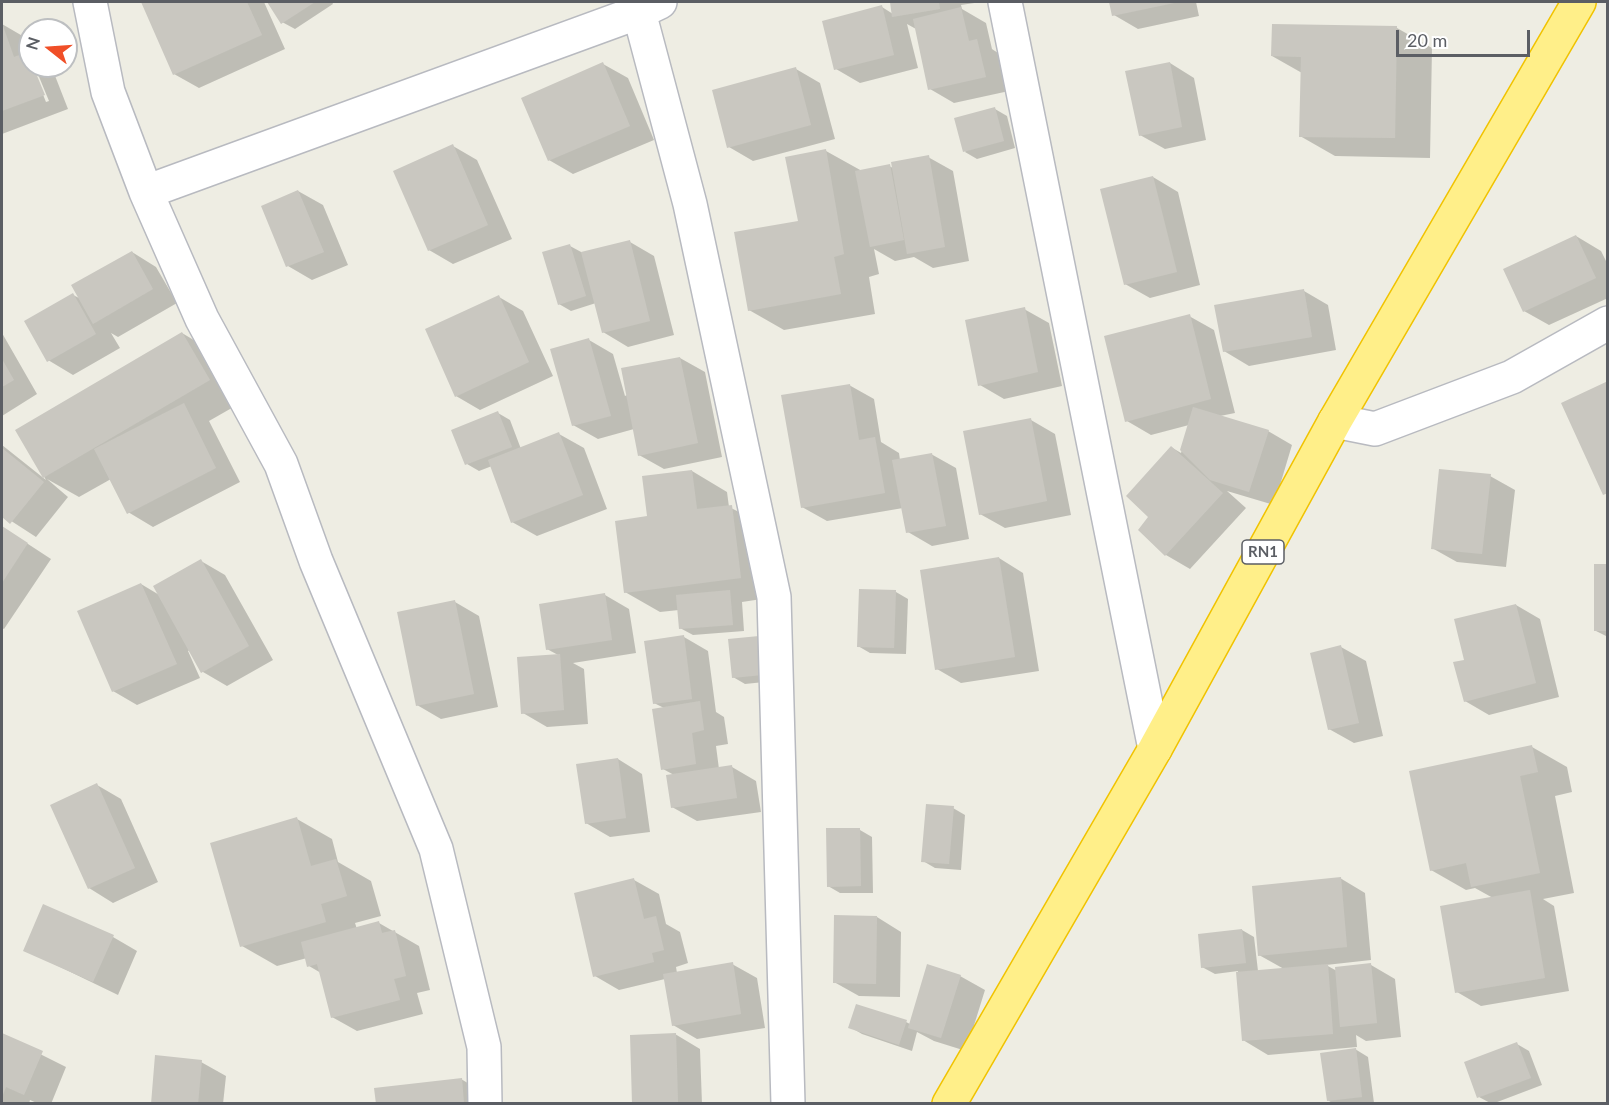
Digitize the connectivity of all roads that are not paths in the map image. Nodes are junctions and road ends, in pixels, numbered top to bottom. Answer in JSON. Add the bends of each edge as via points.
{"nodes":[{"id":1,"x":90,"y":2,"type":"edge"},
{"id":2,"x":1005,"y":2,"type":"edge"},
{"id":3,"x":1578,"y":2,"type":"edge"},
{"id":4,"x":644,"y":5,"type":"edge"},
{"id":5,"x":146,"y":192,"type":"junction"},
{"id":6,"x":1608,"y":323,"type":"edge"},
{"id":7,"x":1335,"y":422,"type":"junction"},
{"id":8,"x":1155,"y":749,"type":"junction"},
{"id":9,"x":485,"y":1104,"type":"edge"},
{"id":10,"x":788,"y":1104,"type":"edge"},
{"id":11,"x":949,"y":1104,"type":"edge"}],
"edges":[{"from":1,"to":5,"type":"street","via":[[108,92]]},
{"from":2,"to":8,"type":"street"},
{"from":3,"to":7,"type":"highway","number":"RN1"},
{"from":4,"to":5,"type":"street"},
{"from":4,"to":10,"type":"street","via":[[774,597]]},
{"from":5,"to":9,"type":"street","via":[[202,320],[281,464],[316,561],[436,849],[484,1047]]},
{"from":6,"to":7,"type":"street","via":[[1512,377],[1375,429]]},
{"from":7,"to":8,"type":"highway","number":"RN1"},
{"from":8,"to":11,"type":"highway","number":"RN1"}]}
